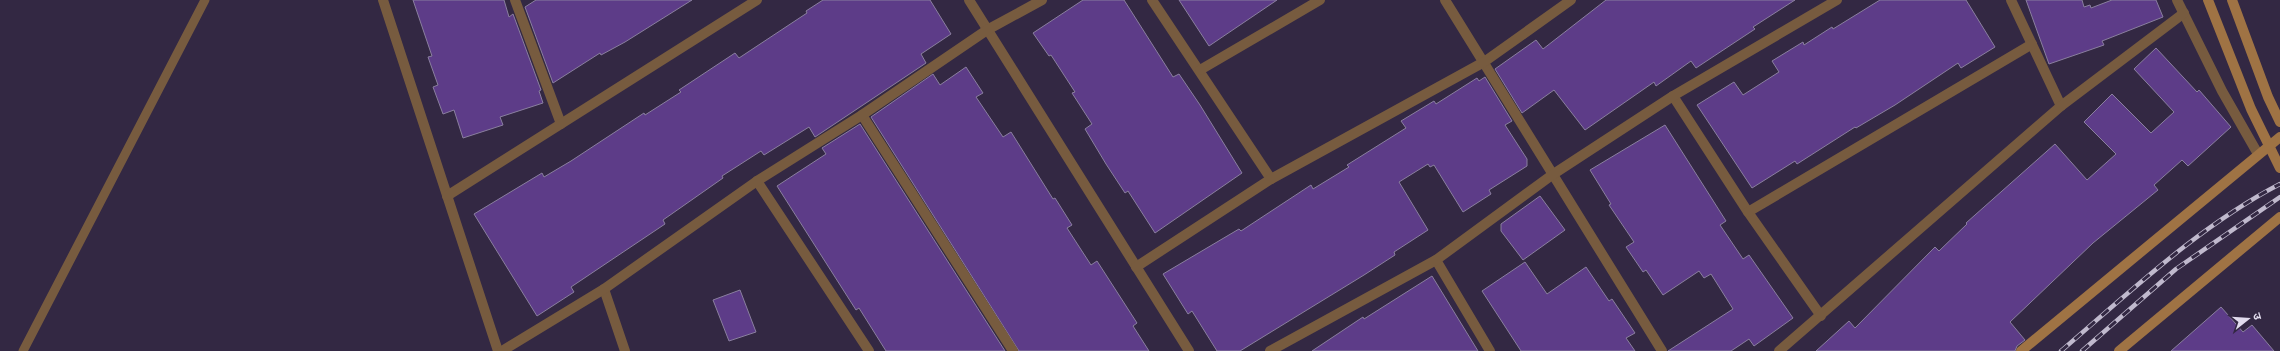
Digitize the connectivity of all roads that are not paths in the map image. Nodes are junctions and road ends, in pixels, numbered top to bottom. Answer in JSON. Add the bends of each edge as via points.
{"nodes":[{"id":1,"x":206,"y":0,"type":"edge"},
{"id":2,"x":383,"y":0,"type":"edge"},
{"id":3,"x":515,"y":0,"type":"edge"},
{"id":4,"x":757,"y":0,"type":"edge"},
{"id":5,"x":969,"y":0,"type":"edge"},
{"id":6,"x":1042,"y":0,"type":"edge"},
{"id":7,"x":1152,"y":0,"type":"edge"},
{"id":8,"x":1320,"y":0,"type":"edge"},
{"id":9,"x":1445,"y":0,"type":"edge"},
{"id":10,"x":1571,"y":0,"type":"edge"},
{"id":11,"x":1837,"y":0,"type":"edge"},
{"id":12,"x":2011,"y":0,"type":"edge"},
{"id":13,"x":2177,"y":0,"type":"edge"},
{"id":14,"x":2208,"y":0,"type":"edge"},
{"id":15,"x":2232,"y":0,"type":"edge"},
{"id":16,"x":2184,"y":14,"type":"junction"},
{"id":17,"x":987,"y":30,"type":"junction"},
{"id":18,"x":2032,"y":44,"type":"junction"},
{"id":19,"x":1484,"y":62,"type":"junction"},
{"id":20,"x":1200,"y":70,"type":"junction"},
{"id":21,"x":1673,"y":96,"type":"junction"},
{"id":22,"x":2061,"y":106,"type":"junction"},
{"id":23,"x":862,"y":115,"type":"junction"},
{"id":24,"x":2280,"y":122,"type":"edge"},
{"id":25,"x":561,"y":124,"type":"junction"},
{"id":26,"x":2280,"y":138,"type":"edge"},
{"id":27,"x":2269,"y":146,"type":"junction"},
{"id":28,"x":2258,"y":154,"type":"junction"},
{"id":29,"x":2280,"y":168,"type":"edge"},
{"id":30,"x":1552,"y":175,"type":"junction"},
{"id":31,"x":1271,"y":180,"type":"junction"},
{"id":32,"x":757,"y":182,"type":"junction"},
{"id":33,"x":447,"y":196,"type":"junction"},
{"id":34,"x":1748,"y":212,"type":"junction"},
{"id":35,"x":2280,"y":217,"type":"edge"},
{"id":36,"x":1436,"y":260,"type":"junction"},
{"id":37,"x":1136,"y":267,"type":"junction"},
{"id":38,"x":604,"y":289,"type":"junction"},
{"id":39,"x":1820,"y":316,"type":"junction"},
{"id":40,"x":23,"y":351,"type":"edge"},
{"id":41,"x":498,"y":351,"type":"edge"},
{"id":42,"x":502,"y":351,"type":"edge"},
{"id":43,"x":625,"y":351,"type":"edge"},
{"id":44,"x":869,"y":351,"type":"edge"},
{"id":45,"x":1013,"y":351,"type":"edge"},
{"id":46,"x":1189,"y":351,"type":"edge"},
{"id":47,"x":1270,"y":351,"type":"edge"},
{"id":48,"x":1490,"y":351,"type":"edge"},
{"id":49,"x":1662,"y":351,"type":"edge"},
{"id":50,"x":1779,"y":351,"type":"edge"},
{"id":51,"x":2021,"y":351,"type":"edge"},
{"id":52,"x":2119,"y":351,"type":"edge"}],
"edges":[{"from":1,"to":40,"type":"lane"},
{"from":2,"to":33,"type":"street"},
{"from":3,"to":25,"type":"street"},
{"from":4,"to":25,"type":"street"},
{"from":5,"to":17,"type":"street"},
{"from":6,"to":17,"type":"street"},
{"from":7,"to":20,"type":"street"},
{"from":8,"to":20,"type":"street"},
{"from":9,"to":19,"type":"street"},
{"from":10,"to":19,"type":"street"},
{"from":11,"to":21,"type":"street"},
{"from":12,"to":18,"type":"street"},
{"from":13,"to":16,"type":"street"},
{"from":14,"to":27,"type":"street","via":[[2251,109]]},
{"from":15,"to":24,"type":"street","via":[[2268,97]]},
{"from":16,"to":22,"type":"street"},
{"from":16,"to":28,"type":"street","via":[[2222,91]]},
{"from":17,"to":23,"type":"street"},
{"from":17,"to":37,"type":"street"},
{"from":18,"to":22,"type":"street"},
{"from":18,"to":34,"type":"street"},
{"from":19,"to":30,"type":"street"},
{"from":19,"to":31,"type":"street"},
{"from":20,"to":31,"type":"street"},
{"from":21,"to":30,"type":"street"},
{"from":21,"to":34,"type":"street"},
{"from":22,"to":39,"type":"street"},
{"from":23,"to":32,"type":"street"},
{"from":23,"to":45,"type":"street"},
{"from":25,"to":33,"type":"street"},
{"from":26,"to":27,"type":"street"},
{"from":27,"to":28,"type":"street"},
{"from":27,"to":29,"type":"street"},
{"from":28,"to":51,"type":"street"},
{"from":30,"to":36,"type":"street"},
{"from":30,"to":49,"type":"street"},
{"from":31,"to":37,"type":"street"},
{"from":32,"to":38,"type":"street"},
{"from":32,"to":44,"type":"street"},
{"from":33,"to":41,"type":"street"},
{"from":34,"to":39,"type":"street"},
{"from":35,"to":52,"type":"street"},
{"from":36,"to":47,"type":"street"},
{"from":36,"to":48,"type":"street"},
{"from":37,"to":46,"type":"street"},
{"from":38,"to":42,"type":"street"},
{"from":38,"to":43,"type":"street"},
{"from":39,"to":50,"type":"street"}]}
